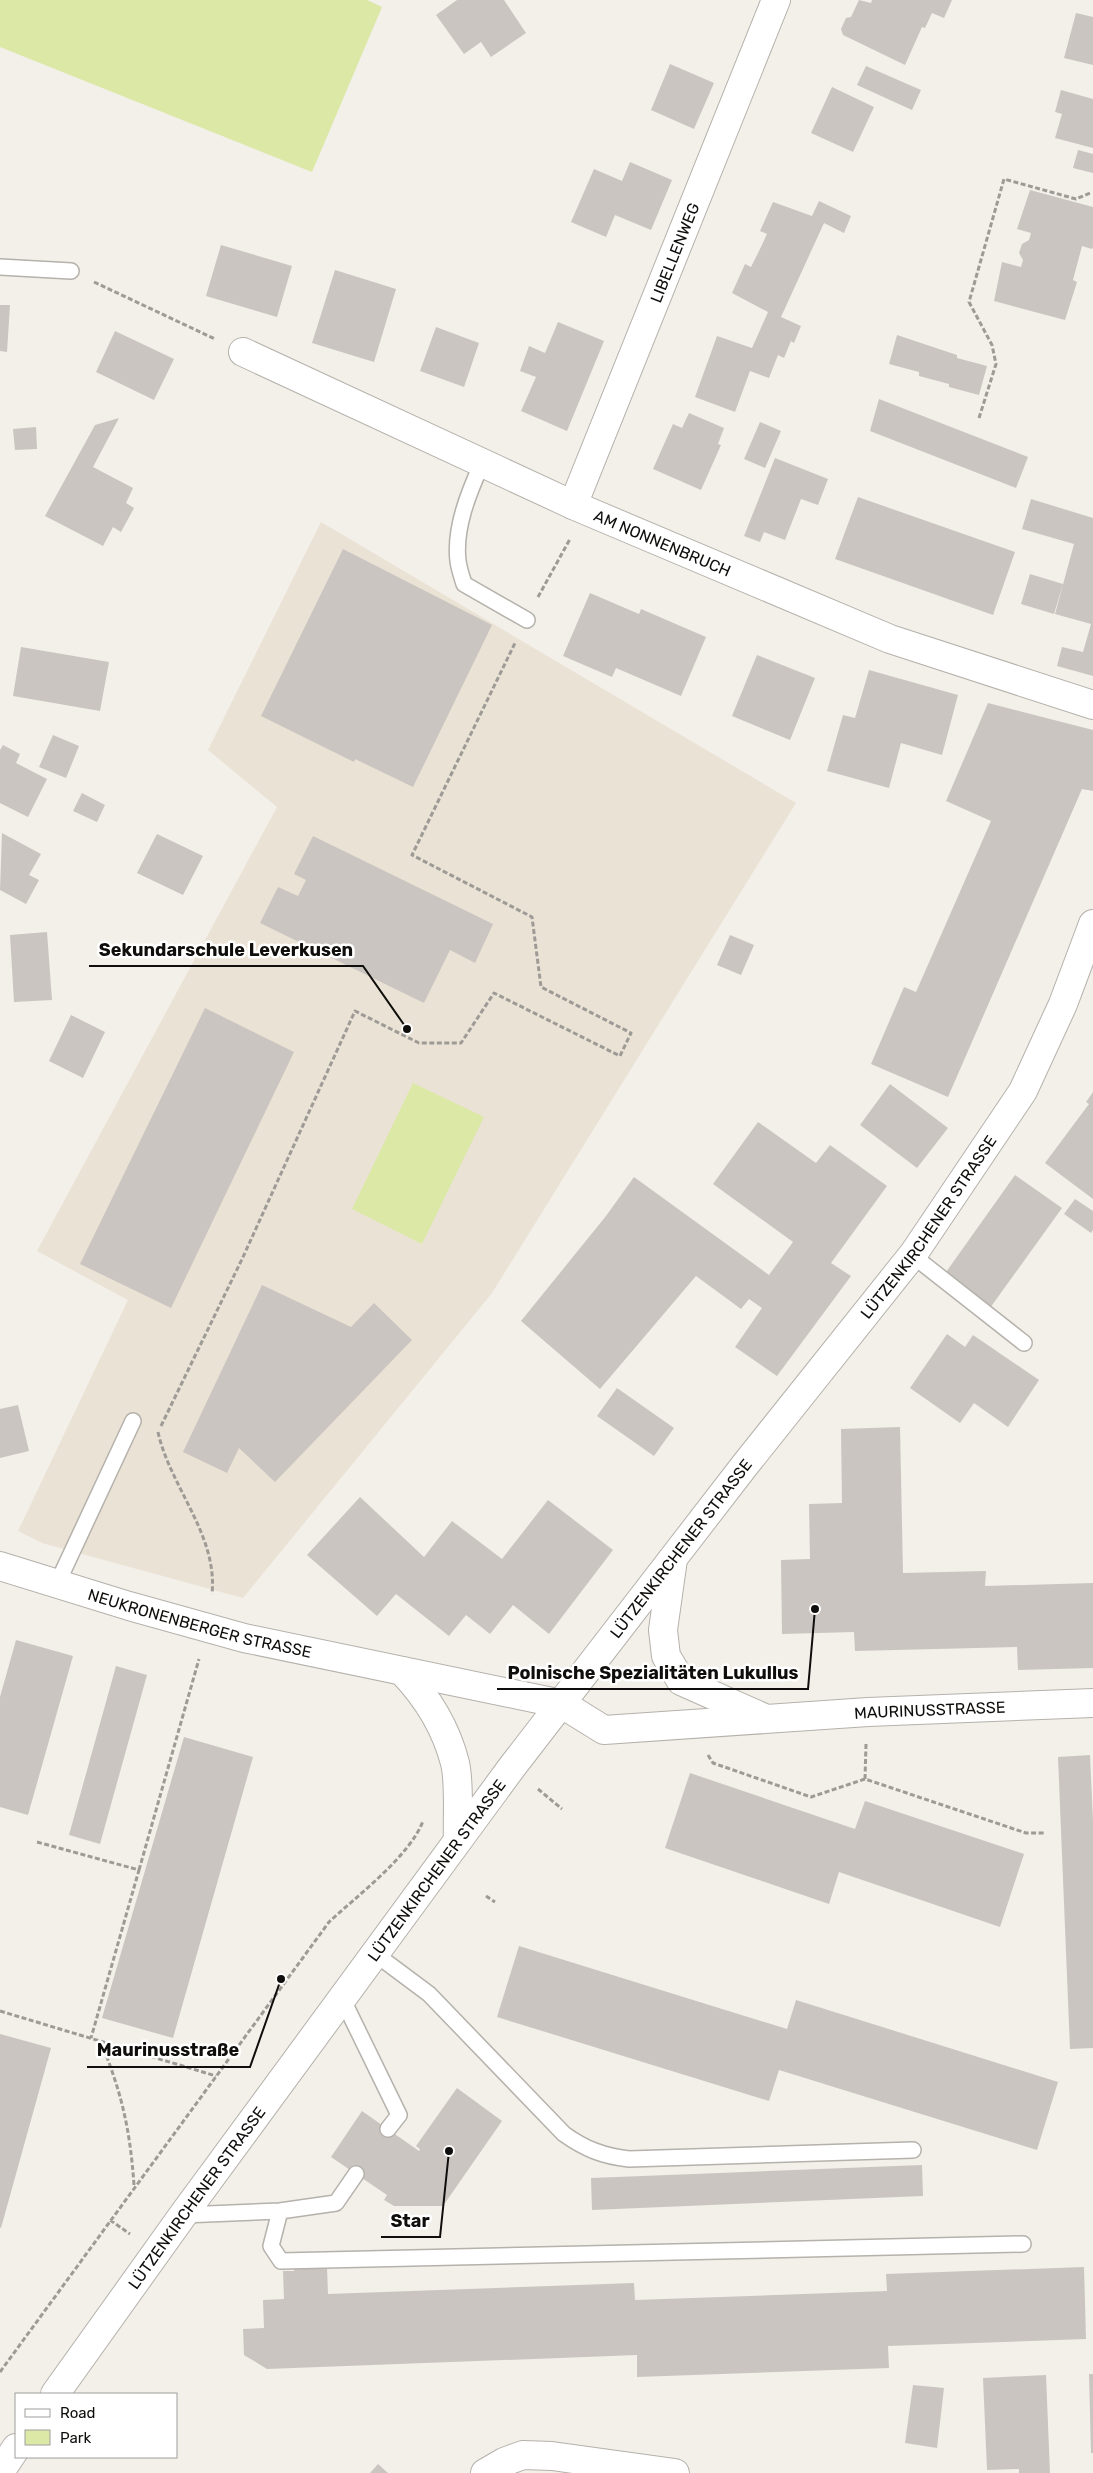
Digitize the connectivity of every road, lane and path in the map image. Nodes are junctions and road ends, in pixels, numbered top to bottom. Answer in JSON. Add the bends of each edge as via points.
{"nodes":[{"id":1,"x":776,"y":0,"type":"edge"},
{"id":2,"x":1090,"y":194,"type":"dead end"},
{"id":3,"x":0,"y":268,"type":"edge"},
{"id":4,"x":71,"y":270,"type":"joint"},
{"id":5,"x":244,"y":352,"type":"joint"},
{"id":6,"x":979,"y":418,"type":"dead end"},
{"id":7,"x":482,"y":462,"type":"junction"},
{"id":8,"x":573,"y":505,"type":"junction"},
{"id":9,"x":563,"y":552,"type":"dead end"},
{"id":10,"x":527,"y":620,"type":"junction"},
{"id":11,"x":1093,"y":705,"type":"edge"},
{"id":12,"x":1093,"y":924,"type":"edge"},
{"id":13,"x":912,"y":1255,"type":"junction"},
{"id":14,"x":1024,"y":1343,"type":"dead end"},
{"id":15,"x":133,"y":1421,"type":"dead end"},
{"id":16,"x":673,"y":1559,"type":"junction"},
{"id":17,"x":0,"y":1566,"type":"edge"},
{"id":18,"x":57,"y":1584,"type":"junction"},
{"id":19,"x":208,"y":1628,"type":"junction"},
{"id":20,"x":402,"y":1671,"type":"junction"},
{"id":21,"x":1093,"y":1703,"type":"edge"},
{"id":22,"x":562,"y":1704,"type":"junction"},
{"id":23,"x":766,"y":1719,"type":"junction"},
{"id":24,"x":689,"y":1725,"type":"junction"},
{"id":25,"x":1046,"y":1833,"type":"dead end"},
{"id":26,"x":418,"y":1834,"type":"dead end"},
{"id":27,"x":458,"y":1840,"type":"junction"},
{"id":28,"x":37,"y":1842,"type":"dead end"},
{"id":29,"x":138,"y":1870,"type":"junction"},
{"id":30,"x":486,"y":1896,"type":"dead end"},
{"id":31,"x":495,"y":1902,"type":"dead end"},
{"id":32,"x":318,"y":1928,"type":"dead end"},
{"id":33,"x":323,"y":1931,"type":"junction"},
{"id":34,"x":374,"y":1953,"type":"junction"},
{"id":35,"x":281,"y":1979,"type":"dead end"},
{"id":36,"x":285,"y":1982,"type":"junction"},
{"id":37,"x":342,"y":1998,"type":"junction"},
{"id":38,"x":0,"y":2011,"type":"edge"},
{"id":39,"x":91,"y":2038,"type":"junction"},
{"id":40,"x":100,"y":2041,"type":"junction"},
{"id":41,"x":216,"y":2076,"type":"junction"},
{"id":42,"x":388,"y":2129,"type":"dead end"},
{"id":43,"x":913,"y":2150,"type":"dead end"},
{"id":44,"x":356,"y":2174,"type":"dead end"},
{"id":45,"x":134,"y":2186,"type":"junction"},
{"id":46,"x":280,"y":2211,"type":"junction"},
{"id":47,"x":183,"y":2215,"type":"junction"},
{"id":48,"x":1023,"y":2244,"type":"dead end"},
{"id":49,"x":0,"y":2372,"type":"edge"},
{"id":50,"x":56,"y":2393,"type":"edge"},
{"id":51,"x":15,"y":2450,"type":"edge"},
{"id":52,"x":0,"y":2472,"type":"edge"},
{"id":53,"x":486,"y":2473,"type":"edge"},
{"id":54,"x":674,"y":2473,"type":"edge"}],
"edges":[{"from":1,"to":8,"type":"street","name":"LIBELLENWEG"},
{"from":2,"to":6,"type":"path","via":[[1076,198],[1004,179],[969,302],[992,345],[996,364]]},
{"from":3,"to":4,"type":"lane"},
{"from":4,"to":5,"type":"path"},
{"from":5,"to":7,"type":"street","name":"AM NONNENBRUCH"},
{"from":7,"to":8,"type":"street","name":"AM NONNENBRUCH"},
{"from":7,"to":10,"type":"lane","via":[[469,492],[461,525],[458,560],[464,584]]},
{"from":8,"to":11,"type":"street","name":"AM NONNENBRUCH","via":[[890,639]]},
{"from":9,"to":10,"type":"path"},
{"from":10,"to":19,"type":"path","via":[[412,855],[532,917],[541,988],[631,1033],[620,1056],[494,993],[461,1043],[419,1043],[355,1011],[243,1257],[158,1432],[172,1471],[203,1535],[213,1582]]},
{"from":12,"to":13,"type":"street","name":"LÜTZENKIRCHENER STRASSE","via":[[1063,1004],[1022,1091]]},
{"from":13,"to":14,"type":"lane"},
{"from":13,"to":16,"type":"street","name":"LÜTZENKIRCHENER STRASSE"},
{"from":15,"to":18,"type":"lane"},
{"from":16,"to":22,"type":"street","name":"LÜTZENKIRCHENER STRASSE"},
{"from":16,"to":23,"type":"street","name":"MAURINUSSTRASSE","via":[[663,1630],[666,1656],[681,1681]]},
{"from":17,"to":18,"type":"street","name":"NEUKRONENBERGER STRASSE"},
{"from":18,"to":19,"type":"street","name":"NEUKRONENBERGER STRASSE"},
{"from":19,"to":20,"type":"street","name":"NEUKRONENBERGER STRASSE"},
{"from":19,"to":29,"type":"path"},
{"from":20,"to":22,"type":"street","name":"NEUKRONENBERGER STRASSE"},
{"from":20,"to":27,"type":"street","via":[[421,1691],[443,1728],[455,1765]]},
{"from":21,"to":23,"type":"street","name":"MAURINUSSTRASSE"},
{"from":22,"to":24,"type":"street","name":"MAURINUSSTRASSE","via":[[604,1730]]},
{"from":22,"to":27,"type":"street","name":"LÜTZENKIRCHENER STRASSE"},
{"from":23,"to":24,"type":"street","name":"MAURINUSSTRASSE"},
{"from":24,"to":25,"type":"path","via":[[713,1764],[811,1796],[865,1779],[1026,1833]]},
{"from":26,"to":33,"type":"path"},
{"from":27,"to":34,"type":"street","name":"LÜTZENKIRCHENER STRASSE"},
{"from":28,"to":29,"type":"path"},
{"from":29,"to":39,"type":"path"},
{"from":30,"to":31,"type":"path"},
{"from":32,"to":33,"type":"path"},
{"from":33,"to":36,"type":"path"},
{"from":34,"to":37,"type":"street","name":"LÜTZENKIRCHENER STRASSE"},
{"from":34,"to":43,"type":"lane","via":[[429,1994],[564,2134],[598,2154],[629,2159]]},
{"from":35,"to":36,"type":"path"},
{"from":36,"to":41,"type":"path"},
{"from":37,"to":42,"type":"lane","via":[[399,2115]]},
{"from":37,"to":47,"type":"street","name":"LÜTZENKIRCHENER STRASSE"},
{"from":38,"to":39,"type":"path"},
{"from":39,"to":40,"type":"path"},
{"from":40,"to":41,"type":"path"},
{"from":40,"to":45,"type":"path","via":[[125,2108]]},
{"from":41,"to":45,"type":"path"},
{"from":44,"to":46,"type":"lane","via":[[336,2203]]},
{"from":45,"to":49,"type":"path"},
{"from":46,"to":47,"type":"lane"},
{"from":46,"to":48,"type":"lane","via":[[271,2246],[281,2261]]},
{"from":47,"to":50,"type":"street","name":"LÜTZENKIRCHENER STRASSE"},
{"from":51,"to":52,"type":"street"},
{"from":53,"to":54,"type":"street","via":[[523,2455]]}]}
